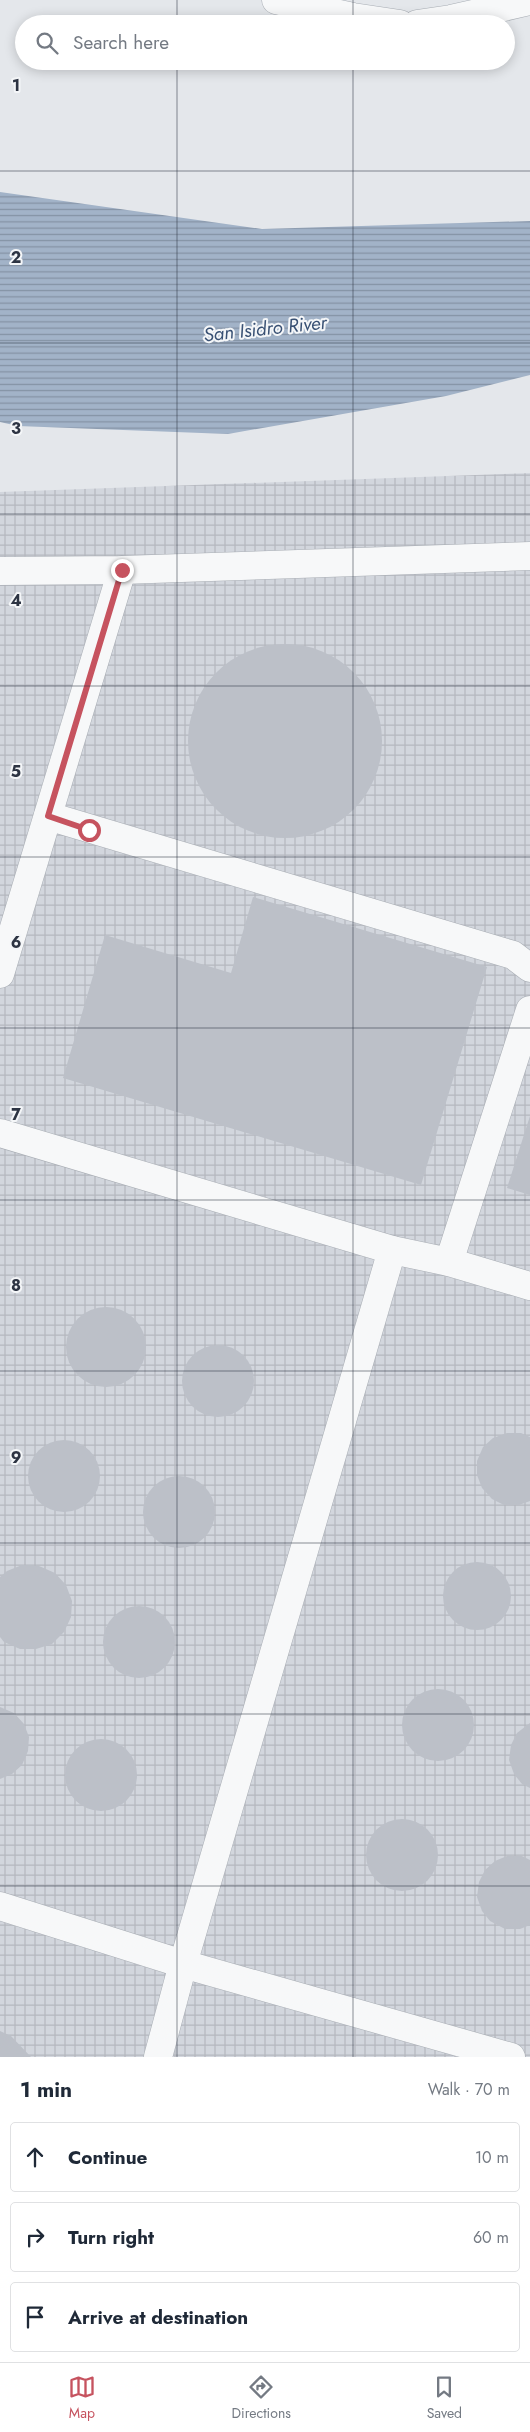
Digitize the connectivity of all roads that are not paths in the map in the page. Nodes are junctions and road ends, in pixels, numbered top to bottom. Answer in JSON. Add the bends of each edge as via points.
{"nodes":[{"id":1,"x":276,"y":0,"type":"edge"},
{"id":2,"x":530,"y":1,"type":"edge"},
{"id":3,"x":344,"y":15,"type":"edge"},
{"id":4,"x":473,"y":15,"type":"edge"},
{"id":5,"x":530,"y":556,"type":"edge"},
{"id":6,"x":122,"y":570,"type":"junction"},
{"id":7,"x":0,"y":571,"type":"edge"},
{"id":8,"x":48,"y":816,"type":"junction"},
{"id":9,"x":530,"y":968,"type":"edge"},
{"id":10,"x":0,"y":974,"type":"edge"},
{"id":11,"x":530,"y":1010,"type":"edge"},
{"id":12,"x":1,"y":1137,"type":"edge"},
{"id":13,"x":392,"y":1250,"type":"junction"},
{"id":14,"x":449,"y":1262,"type":"junction"},
{"id":15,"x":530,"y":1286,"type":"edge"},
{"id":16,"x":0,"y":1906,"type":"edge"},
{"id":17,"x":183,"y":1964,"type":"junction"},
{"id":18,"x":158,"y":2057,"type":"edge"},
{"id":19,"x":510,"y":2057,"type":"edge"}],
"edges":[{"from":1,"to":3,"type":"lane"},
{"from":2,"to":4,"type":"lane"},
{"from":5,"to":6,"type":"lane"},
{"from":6,"to":7,"type":"lane"},
{"from":6,"to":8,"type":"lane"},
{"from":8,"to":9,"type":"lane","via":[[513,955]]},
{"from":8,"to":10,"type":"lane"},
{"from":11,"to":14,"type":"lane"},
{"from":12,"to":13,"type":"lane"},
{"from":13,"to":14,"type":"lane"},
{"from":13,"to":17,"type":"lane"},
{"from":14,"to":15,"type":"lane"},
{"from":16,"to":17,"type":"lane"},
{"from":17,"to":18,"type":"lane"},
{"from":17,"to":19,"type":"lane"}]}
